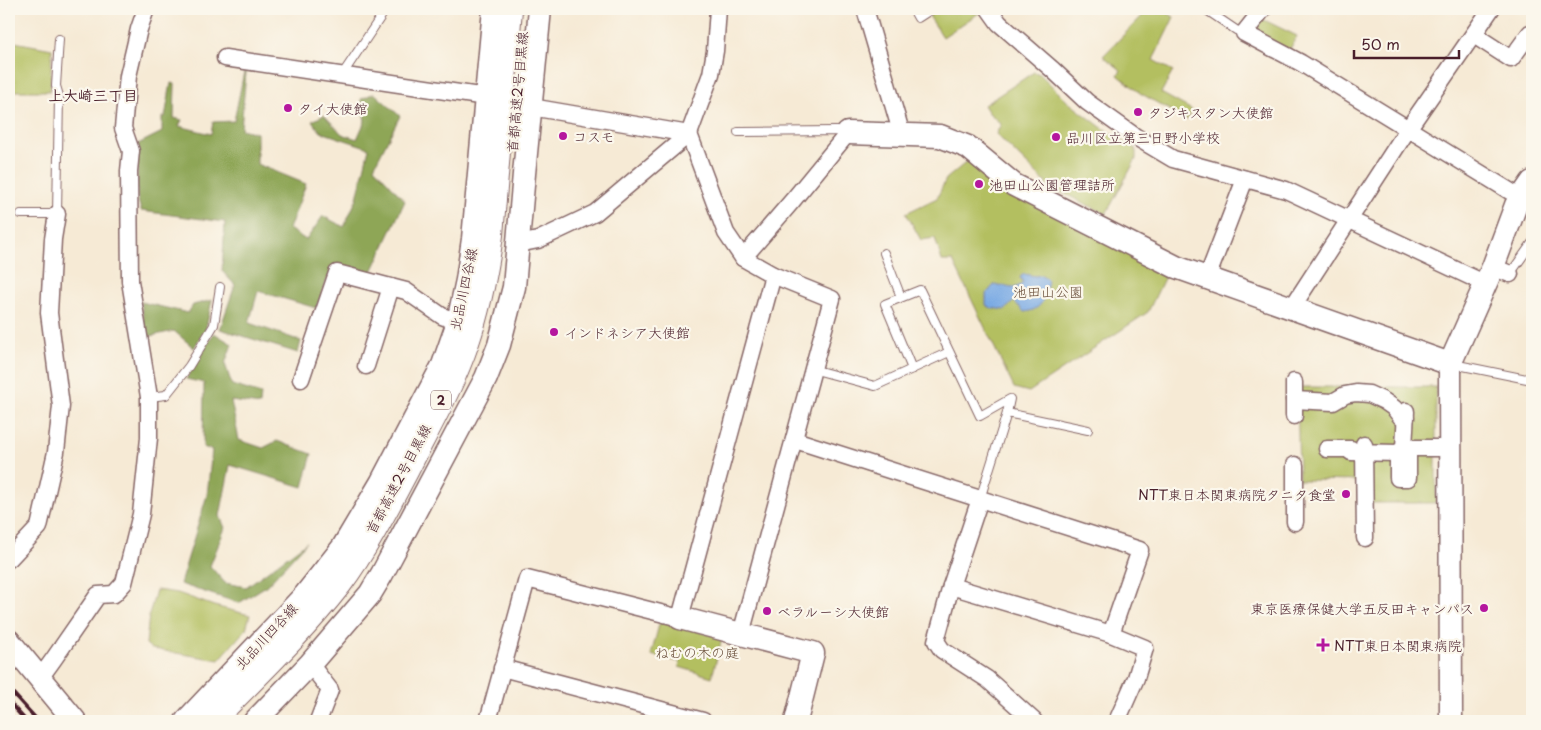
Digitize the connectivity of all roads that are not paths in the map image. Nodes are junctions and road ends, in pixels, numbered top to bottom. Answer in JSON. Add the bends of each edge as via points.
{"nodes":[{"id":1,"x":146,"y":9,"type":"edge"},
{"id":2,"x":386,"y":9,"type":"edge"},
{"id":3,"x":494,"y":9,"type":"edge"},
{"id":4,"x":508,"y":9,"type":"edge"},
{"id":5,"x":524,"y":9,"type":"edge"},
{"id":6,"x":540,"y":9,"type":"edge"},
{"id":7,"x":718,"y":9,"type":"edge"},
{"id":8,"x":865,"y":9,"type":"edge"},
{"id":9,"x":913,"y":9,"type":"edge"},
{"id":10,"x":932,"y":9,"type":"edge"},
{"id":11,"x":989,"y":9,"type":"edge"},
{"id":12,"x":1204,"y":9,"type":"edge"},
{"id":13,"x":1263,"y":9,"type":"edge"},
{"id":14,"x":1491,"y":9,"type":"edge"},
{"id":15,"x":1244,"y":33,"type":"junction"},
{"id":16,"x":1532,"y":34,"type":"edge"},
{"id":17,"x":1474,"y":35,"type":"junction"},
{"id":18,"x":59,"y":39,"type":"dead end"},
{"id":19,"x":225,"y":58,"type":"dead end"},
{"id":20,"x":342,"y":75,"type":"junction"},
{"id":21,"x":486,"y":97,"type":"junction"},
{"id":22,"x":530,"y":107,"type":"junction"},
{"id":23,"x":1408,"y":129,"type":"junction"},
{"id":24,"x":738,"y":132,"type":"dead end"},
{"id":25,"x":848,"y":133,"type":"junction"},
{"id":26,"x":690,"y":134,"type":"junction"},
{"id":27,"x":902,"y":135,"type":"junction"},
{"id":28,"x":1245,"y":179,"type":"junction"},
{"id":29,"x":1527,"y":190,"type":"edge"},
{"id":30,"x":21,"y":214,"type":"dead end"},
{"id":31,"x":57,"y":214,"type":"junction"},
{"id":32,"x":1349,"y":219,"type":"junction"},
{"id":33,"x":518,"y":244,"type":"junction"},
{"id":34,"x":1532,"y":246,"type":"edge"},
{"id":35,"x":884,"y":253,"type":"dead end"},
{"id":36,"x":744,"y":258,"type":"junction"},
{"id":37,"x":773,"y":275,"type":"junction"},
{"id":38,"x":1496,"y":275,"type":"junction"},
{"id":39,"x":1207,"y":278,"type":"junction"},
{"id":40,"x":220,"y":287,"type":"dead end"},
{"id":41,"x":390,"y":287,"type":"junction"},
{"id":42,"x":901,"y":297,"type":"junction"},
{"id":43,"x":1291,"y":308,"type":"junction"},
{"id":44,"x":458,"y":322,"type":"junction"},
{"id":45,"x":949,"y":352,"type":"junction"},
{"id":46,"x":1450,"y":364,"type":"junction"},
{"id":47,"x":366,"y":366,"type":"dead end"},
{"id":48,"x":812,"y":369,"type":"junction"},
{"id":49,"x":912,"y":369,"type":"junction"},
{"id":50,"x":301,"y":379,"type":"dead end"},
{"id":51,"x":1532,"y":380,"type":"edge"},
{"id":52,"x":1294,"y":382,"type":"dead end"},
{"id":53,"x":149,"y":397,"type":"junction"},
{"id":54,"x":1007,"y":413,"type":"junction"},
{"id":55,"x":1088,"y":430,"type":"dead end"},
{"id":56,"x":795,"y":440,"type":"junction"},
{"id":57,"x":1364,"y":448,"type":"junction"},
{"id":58,"x":1451,"y":448,"type":"junction"},
{"id":59,"x":1327,"y":449,"type":"dead end"},
{"id":60,"x":1401,"y":451,"type":"junction"},
{"id":61,"x":1295,"y":466,"type":"dead end"},
{"id":62,"x":980,"y":498,"type":"junction"},
{"id":63,"x":1295,"y":522,"type":"dead end"},
{"id":64,"x":1365,"y":538,"type":"dead end"},
{"id":65,"x":9,"y":559,"type":"edge"},
{"id":66,"x":952,"y":586,"type":"junction"},
{"id":67,"x":680,"y":618,"type":"junction"},
{"id":68,"x":741,"y":634,"type":"junction"},
{"id":69,"x":1111,"y":634,"type":"junction"},
{"id":70,"x":9,"y":642,"type":"edge"},
{"id":71,"x":310,"y":664,"type":"junction"},
{"id":72,"x":502,"y":668,"type":"junction"},
{"id":73,"x":40,"y":678,"type":"junction"},
{"id":74,"x":75,"y":721,"type":"edge"},
{"id":75,"x":186,"y":721,"type":"edge"},
{"id":76,"x":209,"y":721,"type":"edge"},
{"id":77,"x":232,"y":721,"type":"edge"},
{"id":78,"x":255,"y":721,"type":"edge"},
{"id":79,"x":318,"y":721,"type":"edge"},
{"id":80,"x":488,"y":721,"type":"edge"},
{"id":81,"x":703,"y":721,"type":"edge"},
{"id":82,"x":796,"y":721,"type":"edge"},
{"id":83,"x":1034,"y":721,"type":"edge"},
{"id":84,"x":1117,"y":721,"type":"edge"},
{"id":85,"x":1451,"y":721,"type":"edge"}],
"edges":[{"from":1,"to":53,"type":"street","via":[[128,76],[124,128],[131,151],[130,281]]},
{"from":2,"to":20,"type":"lane"},
{"from":3,"to":21,"type":"main road","name":"北品川四谷線"},
{"from":4,"to":76,"type":"highway","name":"首都高速2号目黒線","number":"2","via":[[484,268],[473,316],[455,368],[355,559],[292,636]]},
{"from":5,"to":77,"type":"highway","name":"首都高速2号目黒線","number":"2","via":[[506,238],[490,321],[472,375],[370,568],[334,615]]},
{"from":6,"to":22,"type":"main road"},
{"from":7,"to":26,"type":"street","via":[[710,74]]},
{"from":8,"to":27,"type":"street"},
{"from":9,"to":10,"type":"lane","via":[[918,18]]},
{"from":11,"to":28,"type":"street","via":[[999,23],[1087,102],[1136,137],[1173,159]]},
{"from":12,"to":15,"type":"lane"},
{"from":13,"to":15,"type":"street"},
{"from":14,"to":17,"type":"street"},
{"from":15,"to":23,"type":"street","via":[[1301,63]]},
{"from":16,"to":17,"type":"street","via":[[1512,58]]},
{"from":17,"to":23,"type":"street"},
{"from":18,"to":31,"type":"lane"},
{"from":19,"to":20,"type":"street"},
{"from":20,"to":21,"type":"street"},
{"from":21,"to":44,"type":"main road","name":"北品川四谷線","via":[[473,239]]},
{"from":22,"to":26,"type":"street"},
{"from":22,"to":33,"type":"main road"},
{"from":23,"to":29,"type":"street"},
{"from":23,"to":32,"type":"street"},
{"from":24,"to":25,"type":"lane"},
{"from":25,"to":27,"type":"main road"},
{"from":25,"to":36,"type":"street"},
{"from":26,"to":33,"type":"street","via":[[595,212],[538,240]]},
{"from":26,"to":36,"type":"street","via":[[726,232]]},
{"from":27,"to":39,"type":"main road","via":[[940,136],[962,144],[1032,196],[1176,267]]},
{"from":28,"to":32,"type":"street","via":[[1286,190]]},
{"from":28,"to":39,"type":"street"},
{"from":29,"to":38,"type":"main road","via":[[1516,205]]},
{"from":30,"to":31,"type":"lane"},
{"from":31,"to":65,"type":"street","via":[[49,313],[61,406],[56,452],[39,527]]},
{"from":32,"to":38,"type":"street"},
{"from":32,"to":43,"type":"street"},
{"from":33,"to":71,"type":"main road","via":[[514,287],[486,378],[370,594]]},
{"from":34,"to":38,"type":"lane"},
{"from":35,"to":42,"type":"lane"},
{"from":36,"to":37,"type":"street"},
{"from":37,"to":48,"type":"street","via":[[832,299]]},
{"from":37,"to":67,"type":"street"},
{"from":38,"to":46,"type":"main road"},
{"from":39,"to":43,"type":"main road"},
{"from":40,"to":53,"type":"lane","via":[[214,325],[189,366],[166,395]]},
{"from":41,"to":44,"type":"street","via":[[406,291],[442,316]]},
{"from":41,"to":47,"type":"street"},
{"from":41,"to":50,"type":"street","via":[[337,273]]},
{"from":42,"to":45,"type":"lane","via":[[920,290]]},
{"from":42,"to":49,"type":"lane","via":[[885,304]]},
{"from":43,"to":46,"type":"main road"},
{"from":44,"to":75,"type":"main road","name":"北品川四谷線","via":[[443,364],[381,483],[343,547],[305,595]]},
{"from":45,"to":49,"type":"lane"},
{"from":45,"to":54,"type":"lane","via":[[980,416],[1010,398]]},
{"from":46,"to":51,"type":"lane"},
{"from":46,"to":58,"type":"main road"},
{"from":48,"to":49,"type":"lane","via":[[875,386]]},
{"from":48,"to":56,"type":"street"},
{"from":52,"to":60,"type":"street","via":[[1294,408],[1317,409],[1356,393],[1384,400],[1401,417],[1406,414]]},
{"from":53,"to":73,"type":"street","via":[[149,438],[141,514],[124,583],[114,594],[98,595]]},
{"from":54,"to":55,"type":"lane"},
{"from":54,"to":62,"type":"lane"},
{"from":56,"to":62,"type":"street"},
{"from":56,"to":68,"type":"street"},
{"from":57,"to":59,"type":"street","via":[[1352,452],[1352,449]]},
{"from":57,"to":60,"type":"street"},
{"from":57,"to":64,"type":"street"},
{"from":58,"to":60,"type":"street"},
{"from":58,"to":85,"type":"main road"},
{"from":61,"to":63,"type":"street"},
{"from":62,"to":66,"type":"street"},
{"from":62,"to":69,"type":"street","via":[[1140,550]]},
{"from":66,"to":69,"type":"street"},
{"from":66,"to":83,"type":"street","via":[[936,641],[942,650],[987,680]]},
{"from":67,"to":68,"type":"main road"},
{"from":67,"to":72,"type":"street","via":[[527,578]]},
{"from":68,"to":82,"type":"main road","via":[[814,653]]},
{"from":69,"to":84,"type":"street","via":[[1145,648]]},
{"from":70,"to":73,"type":"main road"},
{"from":71,"to":78,"type":"main road"},
{"from":71,"to":79,"type":"street","via":[[330,690]]},
{"from":72,"to":80,"type":"street"},
{"from":72,"to":81,"type":"street"},
{"from":73,"to":74,"type":"main road"}]}
